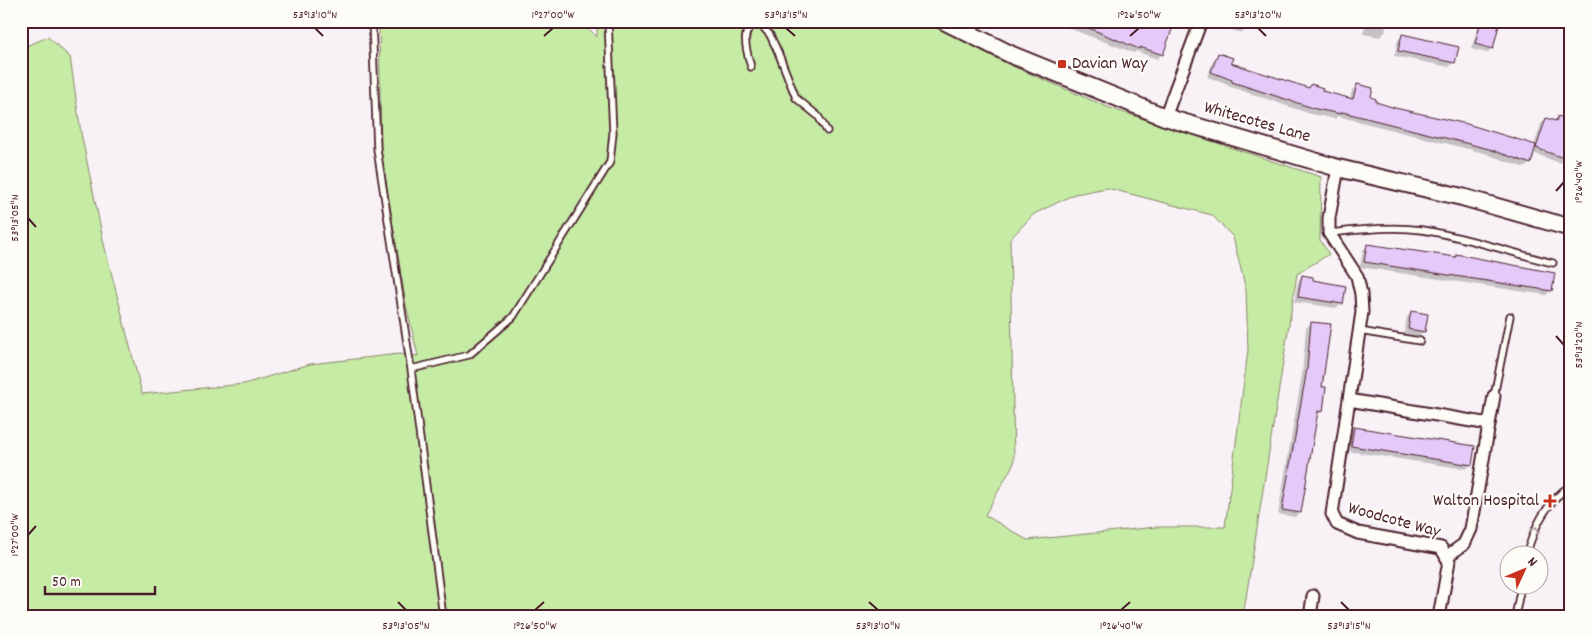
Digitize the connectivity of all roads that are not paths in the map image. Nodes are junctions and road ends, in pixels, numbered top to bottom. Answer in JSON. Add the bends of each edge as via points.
{"nodes":[{"id":1,"x":372,"y":21,"type":"edge"},
{"id":2,"x":608,"y":21,"type":"edge"},
{"id":3,"x":944,"y":21,"type":"edge"},
{"id":4,"x":1201,"y":21,"type":"edge"},
{"id":5,"x":751,"y":67,"type":"dead end"},
{"id":6,"x":1165,"y":117,"type":"junction"},
{"id":7,"x":827,"y":131,"type":"dead end"},
{"id":8,"x":1338,"y":168,"type":"junction"},
{"id":9,"x":1571,"y":228,"type":"edge"},
{"id":10,"x":1329,"y":233,"type":"junction"},
{"id":11,"x":1553,"y":263,"type":"dead end"},
{"id":12,"x":1510,"y":316,"type":"dead end"},
{"id":13,"x":1359,"y":331,"type":"junction"},
{"id":14,"x":1420,"y":341,"type":"dead end"},
{"id":15,"x":411,"y":370,"type":"junction"},
{"id":16,"x":1494,"y":396,"type":"joint"},
{"id":17,"x":1349,"y":400,"type":"junction"},
{"id":18,"x":1489,"y":424,"type":"junction"},
{"id":19,"x":1571,"y":436,"type":"edge"},
{"id":20,"x":1571,"y":462,"type":"edge"},
{"id":21,"x":1571,"y":486,"type":"edge"},
{"id":22,"x":1529,"y":546,"type":"edge"},
{"id":23,"x":1446,"y":557,"type":"junction"},
{"id":24,"x":1312,"y":596,"type":"dead end"},
{"id":25,"x":1518,"y":596,"type":"edge"},
{"id":26,"x":443,"y":617,"type":"edge"},
{"id":27,"x":1310,"y":617,"type":"edge"},
{"id":28,"x":1440,"y":617,"type":"edge"},
{"id":29,"x":1515,"y":617,"type":"edge"}],
"edges":[{"from":1,"to":15,"type":"lane","via":[[377,149]]},
{"from":2,"to":15,"type":"lane","via":[[613,133],[610,162],[512,317],[469,355]]},
{"from":3,"to":6,"type":"street","name":"Whitecotes Lane","via":[[1012,54]]},
{"from":4,"to":6,"type":"street"},
{"from":5,"to":7,"type":"lane","via":[[745,36],[748,28],[761,25],[776,47],[796,98],[818,116]]},
{"from":6,"to":8,"type":"street","name":"Whitecotes Lane"},
{"from":8,"to":9,"type":"street","name":"Whitecotes Lane","via":[[1462,197]]},
{"from":8,"to":10,"type":"street"},
{"from":10,"to":11,"type":"lane","via":[[1371,228],[1421,230]]},
{"from":10,"to":13,"type":"street","name":"Woodcote Way","via":[[1357,276],[1362,294]]},
{"from":12,"to":16,"type":"lane"},
{"from":13,"to":14,"type":"lane"},
{"from":13,"to":17,"type":"street","name":"Woodcote Way"},
{"from":15,"to":26,"type":"lane"},
{"from":16,"to":18,"type":"street","name":"Woodcote Way"},
{"from":17,"to":18,"type":"street"},
{"from":17,"to":23,"type":"street","name":"Woodcote Way","via":[[1332,514],[1337,524],[1358,533],[1440,548]]},
{"from":18,"to":23,"type":"street","name":"Woodcote Way","via":[[1471,529],[1464,544]]},
{"from":19,"to":20,"type":"lane"},
{"from":22,"to":21,"type":"lane","one_way":true,"via":[[1547,505]]},
{"from":23,"to":28,"type":"street","name":"Woodcote Way","via":[[1449,561]]},
{"from":24,"to":27,"type":"street"},
{"from":25,"to":29,"type":"lane"}]}
